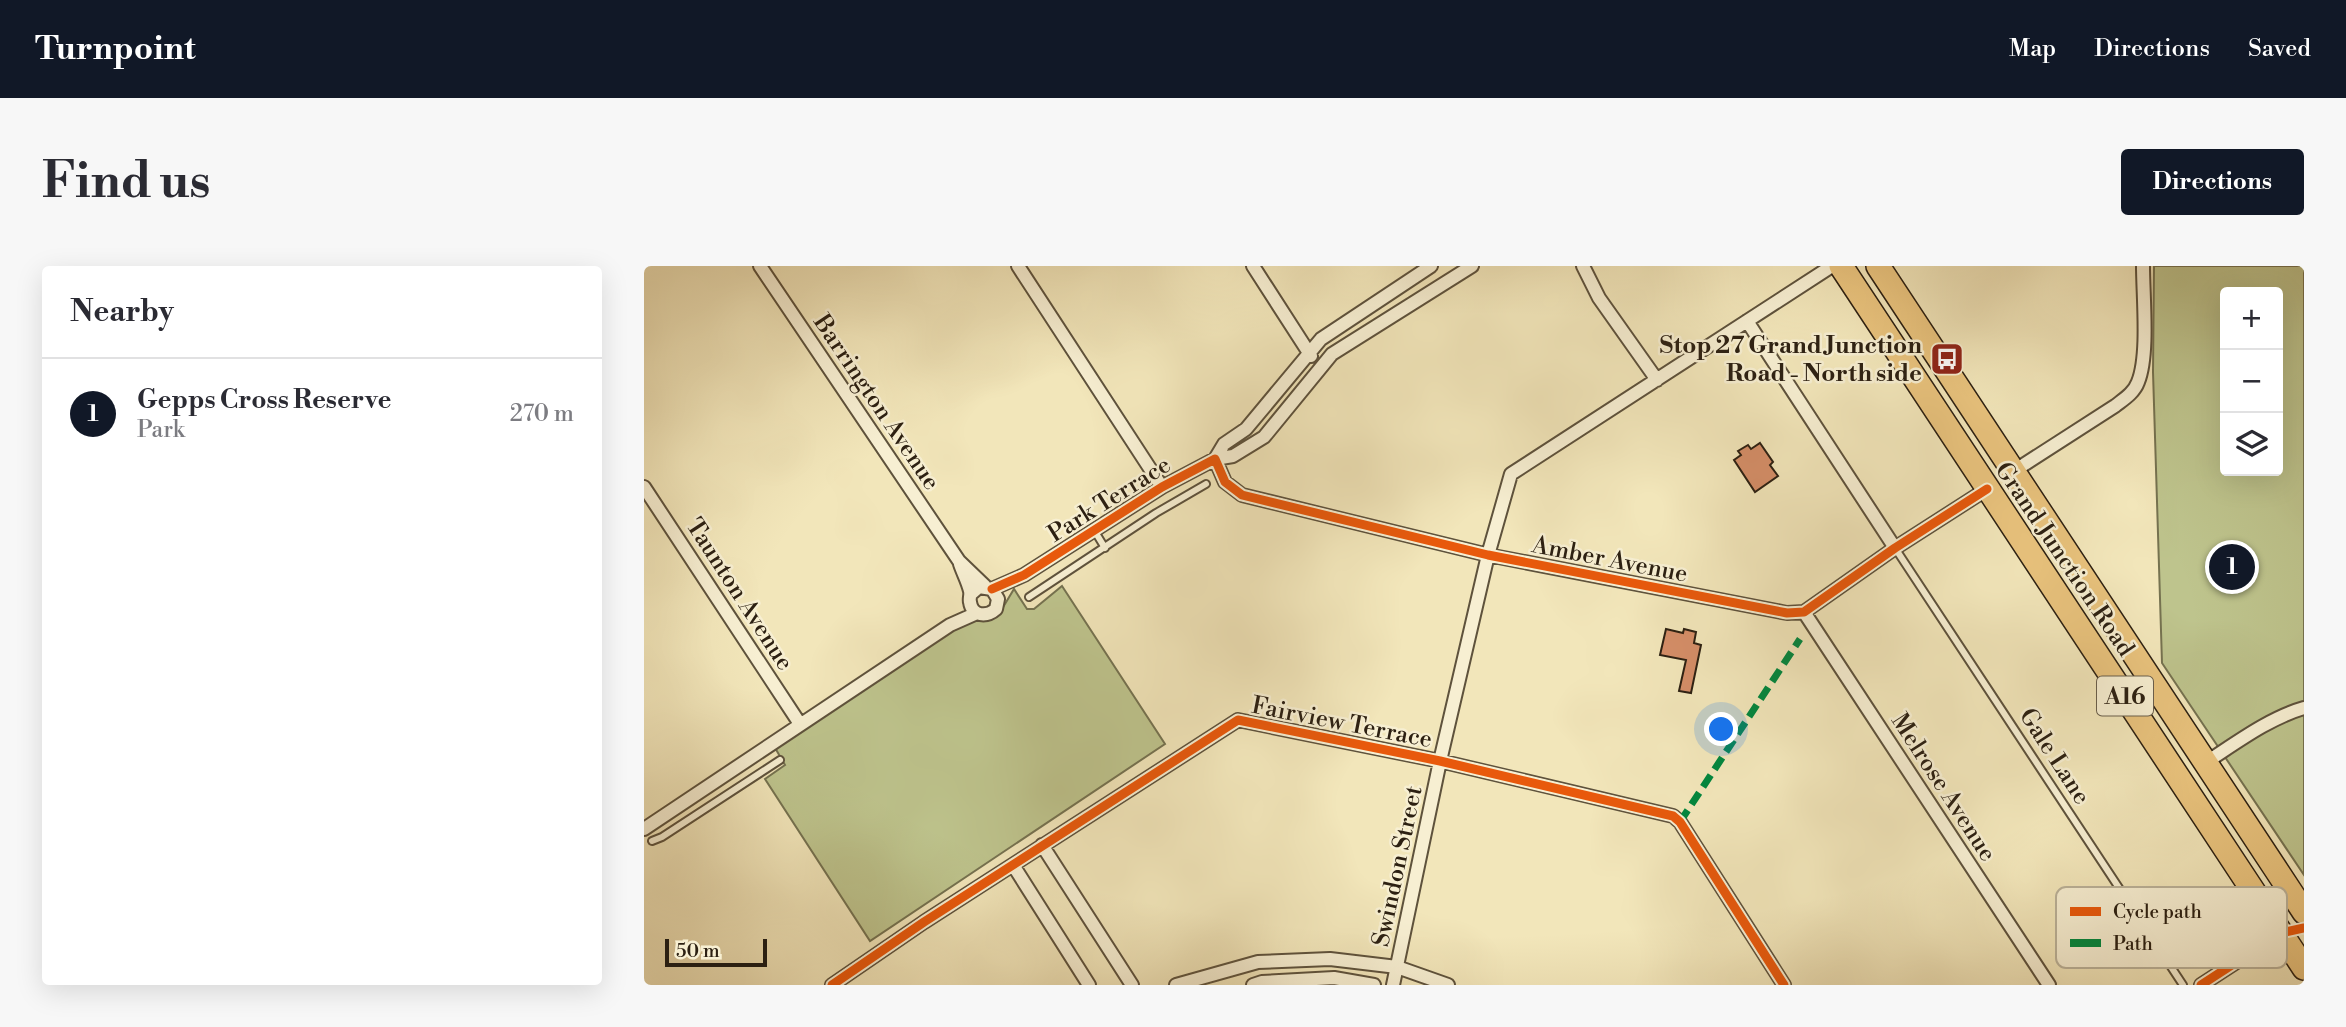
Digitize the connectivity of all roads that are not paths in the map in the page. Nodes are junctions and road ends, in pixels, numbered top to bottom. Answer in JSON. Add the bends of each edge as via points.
{"nodes":[{"id":1,"x":760,"y":266,"type":"edge"},
{"id":2,"x":1018,"y":266,"type":"edge"},
{"id":3,"x":1253,"y":266,"type":"edge"},
{"id":4,"x":1432,"y":266,"type":"edge"},
{"id":5,"x":1472,"y":266,"type":"edge"},
{"id":6,"x":1583,"y":266,"type":"edge"},
{"id":7,"x":1832,"y":266,"type":"edge"},
{"id":8,"x":1841,"y":266,"type":"edge"},
{"id":9,"x":1878,"y":266,"type":"edge"},
{"id":10,"x":2143,"y":266,"type":"edge"},
{"id":11,"x":1747,"y":321,"type":"junction"},
{"id":12,"x":1308,"y":353,"type":"junction"},
{"id":13,"x":1321,"y":367,"type":"junction"},
{"id":14,"x":1657,"y":380,"type":"junction"},
{"id":15,"x":1215,"y":459,"type":"junction"},
{"id":16,"x":2014,"y":471,"type":"junction"},
{"id":17,"x":1206,"y":484,"type":"dead end"},
{"id":18,"x":1162,"y":486,"type":"junction"},
{"id":19,"x":644,"y":487,"type":"edge"},
{"id":20,"x":1987,"y":489,"type":"junction"},
{"id":21,"x":1094,"y":530,"type":"junction"},
{"id":22,"x":1105,"y":548,"type":"junction"},
{"id":23,"x":1895,"y":548,"type":"junction"},
{"id":24,"x":1488,"y":555,"type":"junction"},
{"id":25,"x":959,"y":561,"type":"junction"},
{"id":26,"x":992,"y":591,"type":"junction"},
{"id":27,"x":1029,"y":597,"type":"dead end"},
{"id":28,"x":973,"y":604,"type":"junction"},
{"id":29,"x":1804,"y":612,"type":"junction"},
{"id":30,"x":2304,"y":708,"type":"edge"},
{"id":31,"x":800,"y":724,"type":"junction"},
{"id":32,"x":780,"y":760,"type":"dead end"},
{"id":33,"x":1440,"y":761,"type":"junction"},
{"id":34,"x":2205,"y":763,"type":"junction"},
{"id":35,"x":734,"y":767,"type":"junction"},
{"id":36,"x":744,"y":783,"type":"junction"},
{"id":37,"x":650,"y":820,"type":"edge"},
{"id":38,"x":644,"y":829,"type":"edge"},
{"id":39,"x":652,"y":841,"type":"dead end"},
{"id":40,"x":1042,"y":845,"type":"junction"},
{"id":41,"x":1013,"y":864,"type":"junction"},
{"id":42,"x":2246,"y":881,"type":"junction"},
{"id":43,"x":2118,"y":887,"type":"edge"},
{"id":44,"x":2250,"y":887,"type":"edge"},
{"id":45,"x":2304,"y":912,"type":"edge"},
{"id":46,"x":2287,"y":942,"type":"edge"},
{"id":47,"x":1397,"y":967,"type":"junction"},
{"id":48,"x":2172,"y":968,"type":"edge"},
{"id":49,"x":2228,"y":968,"type":"edge"},
{"id":50,"x":2304,"y":968,"type":"edge"},
{"id":51,"x":832,"y":985,"type":"edge"},
{"id":52,"x":1089,"y":985,"type":"edge"},
{"id":53,"x":1132,"y":985,"type":"edge"},
{"id":54,"x":1176,"y":985,"type":"edge"},
{"id":55,"x":1253,"y":985,"type":"edge"},
{"id":56,"x":1374,"y":985,"type":"edge"},
{"id":57,"x":1393,"y":985,"type":"edge"},
{"id":58,"x":1448,"y":985,"type":"edge"},
{"id":59,"x":1784,"y":985,"type":"edge"},
{"id":60,"x":2049,"y":985,"type":"edge"},
{"id":61,"x":2183,"y":985,"type":"edge"},
{"id":62,"x":2202,"y":985,"type":"edge"}],
"edges":[{"from":1,"to":25,"type":"street","name":"Barrington Avenue"},
{"from":2,"to":18,"type":"street"},
{"from":3,"to":12,"type":"street"},
{"from":4,"to":12,"type":"street","name":"Park Terrace","via":[[1321,339]]},
{"from":5,"to":13,"type":"street","name":"Park Terrace","via":[[1332,354]]},
{"from":6,"to":14,"type":"street","via":[[1599,298]]},
{"from":7,"to":11,"type":"street","name":"Swindon Street"},
{"from":8,"to":20,"type":"highway","name":"Grand Junction Road","number":"A16"},
{"from":9,"to":16,"type":"highway","name":"Grand Junction Road","number":"A16"},
{"from":10,"to":16,"type":"street","via":[[2143,364],[2137,384],[2115,406]]},
{"from":11,"to":14,"type":"street","name":"Swindon Street"},
{"from":11,"to":23,"type":"street"},
{"from":12,"to":13,"type":"street"},
{"from":12,"to":15,"type":"street","name":"Park Terrace"},
{"from":13,"to":15,"type":"street","name":"Park Terrace","via":[[1264,437],[1233,456]]},
{"from":14,"to":24,"type":"street","name":"Swindon Street","via":[[1511,474]]},
{"from":15,"to":18,"type":"street","name":"Park Terrace"},
{"from":15,"to":24,"type":"street","name":"Amber Avenue","via":[[1225,482],[1242,495]]},
{"from":16,"to":34,"type":"highway","name":"Grand Junction Road","number":"A16"},
{"from":17,"to":22,"type":"lane","name":"Park Terrace"},
{"from":18,"to":21,"type":"street","name":"Park Terrace"},
{"from":19,"to":31,"type":"street","name":"Taunton Avenue"},
{"from":20,"to":23,"type":"street"},
{"from":20,"to":42,"type":"highway","name":"Grand Junction Road","number":"A16"},
{"from":21,"to":22,"type":"lane","name":"Park Terrace"},
{"from":21,"to":26,"type":"street","name":"Park Terrace"},
{"from":22,"to":27,"type":"lane","name":"Park Terrace"},
{"from":23,"to":29,"type":"street"},
{"from":23,"to":43,"type":"lane","name":"Gale Lane"},
{"from":24,"to":29,"type":"street","name":"Amber Avenue","via":[[1787,613]]},
{"from":24,"to":33,"type":"street","name":"Swindon Street"},
{"from":25,"to":26,"type":"street","name":"Barrington Avenue"},
{"from":25,"to":28,"type":"street","name":"Barrington Avenue"},
{"from":26,"to":28,"type":"street","via":[[975,589]]},
{"from":26,"to":28,"type":"street","via":[[998,604],[992,612],[987,615]]},
{"from":28,"to":31,"type":"street","via":[[950,625]]},
{"from":29,"to":60,"type":"street","name":"Melrose Avenue"},
{"from":30,"to":34,"type":"street","via":[[2246,736]]},
{"from":31,"to":35,"type":"street"},
{"from":32,"to":36,"type":"lane"},
{"from":33,"to":40,"type":"street","name":"Fairview Terrace","via":[[1238,720]]},
{"from":33,"to":47,"type":"street","name":"Swindon Street"},
{"from":33,"to":59,"type":"street","name":"Fairview Terrace","via":[[1673,816]]},
{"from":34,"to":42,"type":"highway","name":"Grand Junction Road","via":[[2193,772],[2193,785],[2246,866]]},
{"from":34,"to":45,"type":"highway","name":"Grand Junction Road","number":"A16"},
{"from":35,"to":36,"type":"lane"},
{"from":35,"to":37,"type":"street"},
{"from":36,"to":39,"type":"lane"},
{"from":37,"to":38,"type":"street"},
{"from":40,"to":41,"type":"street","name":"Fairview Terrace"},
{"from":40,"to":53,"type":"street"},
{"from":41,"to":51,"type":"street","name":"Fairview Terrace"},
{"from":41,"to":52,"type":"street"},
{"from":42,"to":44,"type":"highway","name":"Grand Junction Road","number":"A16"},
{"from":46,"to":50,"type":"highway","name":"Grand Junction Road","number":"A16"},
{"from":47,"to":54,"type":"street","via":[[1330,959],[1258,962]]},
{"from":47,"to":57,"type":"street","name":"Swindon Street"},
{"from":47,"to":58,"type":"street"},
{"from":48,"to":61,"type":"lane","name":"Gale Lane"},
{"from":49,"to":62,"type":"street"},
{"from":55,"to":56,"type":"street","via":[[1334,978]]}]}
